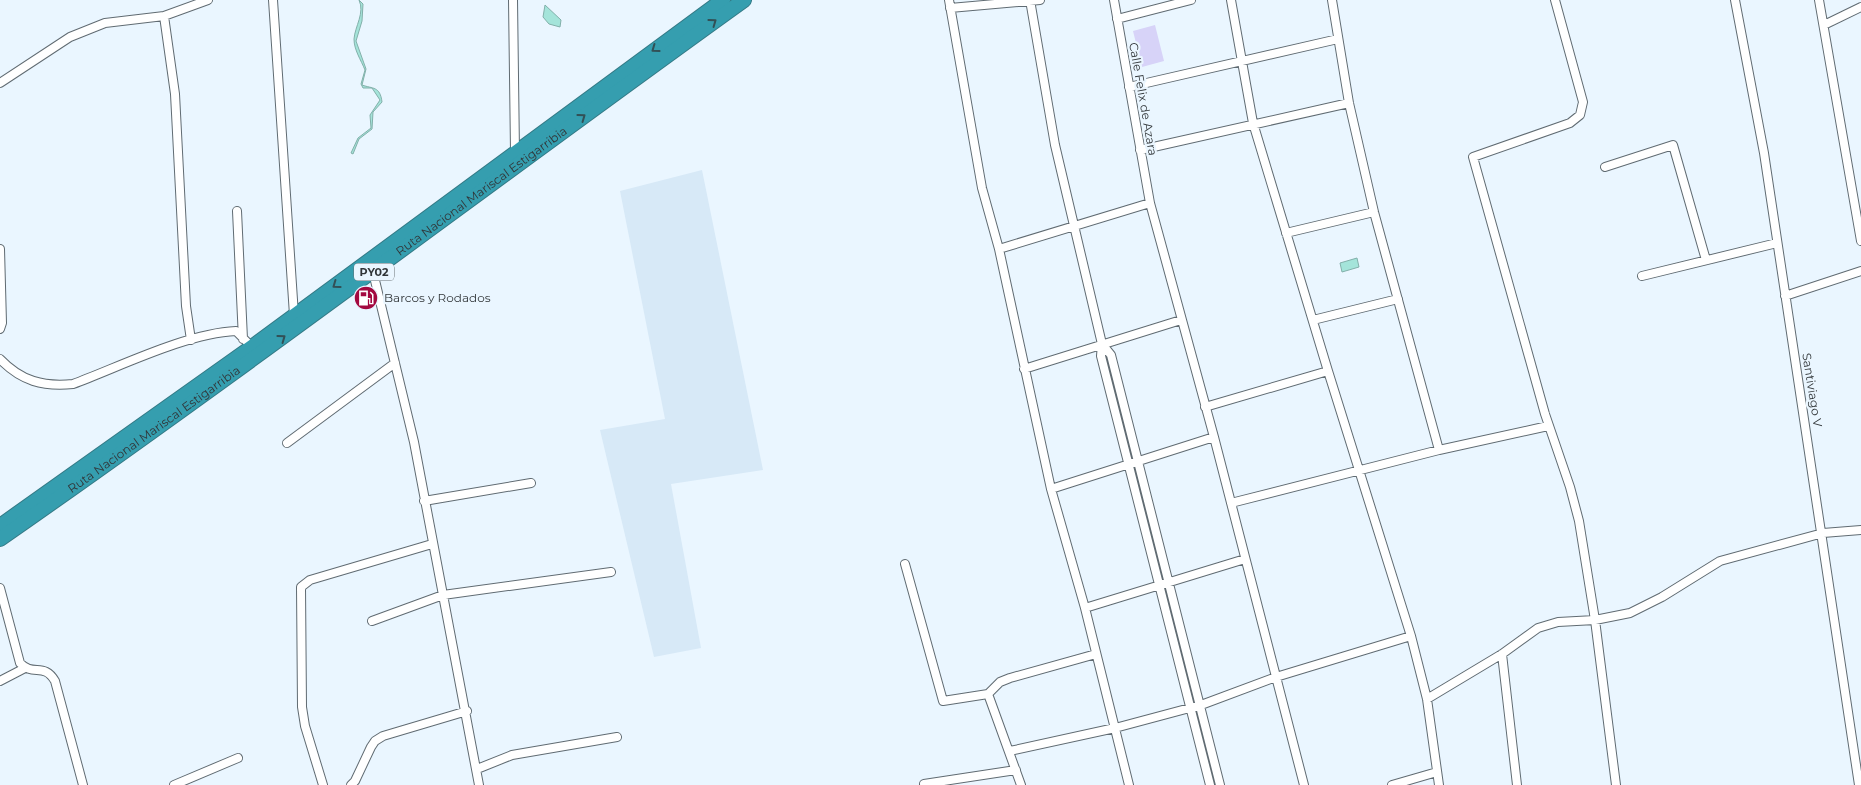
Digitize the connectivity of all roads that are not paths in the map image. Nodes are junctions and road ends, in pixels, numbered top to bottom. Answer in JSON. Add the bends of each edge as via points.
{"nodes":[{"id":1,"x":208,"y":0,"type":"edge"},
{"id":2,"x":273,"y":0,"type":"edge"},
{"id":3,"x":512,"y":0,"type":"edge"},
{"id":4,"x":723,"y":0,"type":"edge"},
{"id":5,"x":744,"y":0,"type":"edge"},
{"id":6,"x":1030,"y":0,"type":"edge"},
{"id":7,"x":1040,"y":0,"type":"edge"},
{"id":8,"x":1114,"y":0,"type":"edge"},
{"id":9,"x":1191,"y":0,"type":"edge"},
{"id":10,"x":1231,"y":0,"type":"edge"},
{"id":11,"x":1332,"y":0,"type":"edge"},
{"id":12,"x":1556,"y":0,"type":"edge"},
{"id":13,"x":1735,"y":0,"type":"edge"},
{"id":14,"x":1819,"y":0,"type":"edge"},
{"id":15,"x":950,"y":4,"type":"edge"},
{"id":16,"x":1861,"y":7,"type":"edge"},
{"id":17,"x":164,"y":16,"type":"junction"},
{"id":18,"x":1117,"y":20,"type":"junction"},
{"id":19,"x":1824,"y":25,"type":"junction"},
{"id":20,"x":1338,"y":38,"type":"junction"},
{"id":21,"x":1240,"y":60,"type":"junction"},
{"id":22,"x":0,"y":83,"type":"edge"},
{"id":23,"x":1129,"y":87,"type":"junction"},
{"id":24,"x":1349,"y":103,"type":"junction"},
{"id":25,"x":1253,"y":123,"type":"junction"},
{"id":26,"x":1140,"y":150,"type":"junction"},
{"id":27,"x":515,"y":152,"type":"junction"},
{"id":28,"x":1605,"y":167,"type":"dead end"},
{"id":29,"x":1150,"y":203,"type":"junction"},
{"id":30,"x":236,"y":211,"type":"dead end"},
{"id":31,"x":1374,"y":212,"type":"junction"},
{"id":32,"x":1074,"y":225,"type":"junction"},
{"id":33,"x":1286,"y":233,"type":"junction"},
{"id":34,"x":1861,"y":241,"type":"edge"},
{"id":35,"x":1777,"y":243,"type":"junction"},
{"id":36,"x":0,"y":249,"type":"edge"},
{"id":37,"x":999,"y":249,"type":"junction"},
{"id":38,"x":1706,"y":260,"type":"junction"},
{"id":39,"x":372,"y":267,"type":"junction"},
{"id":40,"x":1861,"y":271,"type":"edge"},
{"id":41,"x":1642,"y":276,"type":"dead end"},
{"id":42,"x":1785,"y":296,"type":"junction"},
{"id":43,"x":1398,"y":299,"type":"junction"},
{"id":44,"x":294,"y":315,"type":"junction"},
{"id":45,"x":1181,"y":320,"type":"junction"},
{"id":46,"x":1313,"y":320,"type":"junction"},
{"id":47,"x":0,"y":329,"type":"edge"},
{"id":48,"x":191,"y":340,"type":"junction"},
{"id":49,"x":248,"y":343,"type":"junction"},
{"id":50,"x":1102,"y":344,"type":"junction"},
{"id":51,"x":0,"y":359,"type":"edge"},
{"id":52,"x":395,"y":363,"type":"junction"},
{"id":53,"x":1024,"y":369,"type":"junction"},
{"id":54,"x":1328,"y":371,"type":"junction"},
{"id":55,"x":1206,"y":407,"type":"junction"},
{"id":56,"x":1548,"y":426,"type":"junction"},
{"id":57,"x":1214,"y":437,"type":"junction"},
{"id":58,"x":287,"y":443,"type":"dead end"},
{"id":59,"x":1439,"y":450,"type":"junction"},
{"id":60,"x":1138,"y":461,"type":"junction"},
{"id":61,"x":1128,"y":464,"type":"junction"},
{"id":62,"x":1359,"y":472,"type":"junction"},
{"id":63,"x":531,"y":483,"type":"dead end"},
{"id":64,"x":1051,"y":489,"type":"junction"},
{"id":65,"x":424,"y":501,"type":"junction"},
{"id":66,"x":1231,"y":504,"type":"junction"},
{"id":67,"x":0,"y":526,"type":"edge"},
{"id":68,"x":1861,"y":530,"type":"edge"},
{"id":69,"x":1822,"y":534,"type":"junction"},
{"id":70,"x":0,"y":539,"type":"edge"},
{"id":71,"x":432,"y":544,"type":"junction"},
{"id":72,"x":1245,"y":559,"type":"junction"},
{"id":73,"x":905,"y":564,"type":"dead end"},
{"id":74,"x":611,"y":572,"type":"dead end"},
{"id":75,"x":1170,"y":583,"type":"junction"},
{"id":76,"x":1160,"y":585,"type":"junction"},
{"id":77,"x":0,"y":588,"type":"edge"},
{"id":78,"x":443,"y":596,"type":"junction"},
{"id":79,"x":1084,"y":608,"type":"junction"},
{"id":80,"x":1595,"y":620,"type":"junction"},
{"id":81,"x":372,"y":622,"type":"dead end"},
{"id":82,"x":1411,"y":636,"type":"junction"},
{"id":83,"x":1096,"y":654,"type":"junction"},
{"id":84,"x":1502,"y":654,"type":"junction"},
{"id":85,"x":25,"y":668,"type":"junction"},
{"id":86,"x":1276,"y":677,"type":"junction"},
{"id":87,"x":0,"y":680,"type":"edge"},
{"id":88,"x":988,"y":694,"type":"junction"},
{"id":89,"x":1427,"y":699,"type":"junction"},
{"id":90,"x":1201,"y":705,"type":"junction"},
{"id":91,"x":1191,"y":708,"type":"junction"},
{"id":92,"x":467,"y":710,"type":"junction"},
{"id":93,"x":1115,"y":728,"type":"junction"},
{"id":94,"x":617,"y":737,"type":"dead end"},
{"id":95,"x":1010,"y":751,"type":"junction"},
{"id":96,"x":238,"y":758,"type":"dead end"},
{"id":97,"x":477,"y":769,"type":"junction"},
{"id":98,"x":1016,"y":770,"type":"junction"},
{"id":99,"x":1438,"y":772,"type":"junction"},
{"id":100,"x":924,"y":784,"type":"dead end"},
{"id":101,"x":83,"y":785,"type":"edge"},
{"id":102,"x":174,"y":785,"type":"edge"},
{"id":103,"x":323,"y":785,"type":"edge"},
{"id":104,"x":351,"y":785,"type":"edge"},
{"id":105,"x":479,"y":785,"type":"edge"},
{"id":106,"x":1021,"y":785,"type":"edge"},
{"id":107,"x":1129,"y":785,"type":"edge"},
{"id":108,"x":1210,"y":785,"type":"edge"},
{"id":109,"x":1220,"y":785,"type":"edge"},
{"id":110,"x":1304,"y":785,"type":"edge"},
{"id":111,"x":1392,"y":785,"type":"edge"},
{"id":112,"x":1439,"y":785,"type":"edge"},
{"id":113,"x":1517,"y":785,"type":"edge"},
{"id":114,"x":1616,"y":785,"type":"edge"},
{"id":115,"x":1859,"y":785,"type":"edge"}],
"edges":[{"from":1,"to":17,"type":"street"},
{"from":2,"to":44,"type":"street"},
{"from":3,"to":27,"type":"street"},
{"from":4,"to":27,"type":"highway","name":"Ruta Nacional Mariscal Estigarribia","number":"PY02","one_way":true},
{"from":39,"to":5,"type":"highway","name":"Ruta Nacional Mariscal Estigarribia","number":"PY02","one_way":true},
{"from":6,"to":7,"type":"street"},
{"from":6,"to":15,"type":"street"},
{"from":6,"to":32,"type":"street","via":[[1055,145]]},
{"from":8,"to":18,"type":"street","name":"Calle Felix de Azara"},
{"from":9,"to":18,"type":"street"},
{"from":10,"to":21,"type":"street"},
{"from":11,"to":20,"type":"street"},
{"from":12,"to":56,"type":"street","via":[[1582,90],[1580,115],[1570,123],[1473,157]]},
{"from":13,"to":35,"type":"street","name":"Santiviago V","via":[[1764,153]]},
{"from":14,"to":19,"type":"street"},
{"from":15,"to":37,"type":"street","via":[[982,188]]},
{"from":16,"to":19,"type":"street"},
{"from":17,"to":22,"type":"street","via":[[105,23],[70,37]]},
{"from":17,"to":48,"type":"street","via":[[175,94],[186,306]]},
{"from":18,"to":23,"type":"street","name":"Calle Felix de Azara"},
{"from":19,"to":34,"type":"street"},
{"from":20,"to":21,"type":"street"},
{"from":20,"to":24,"type":"street"},
{"from":21,"to":23,"type":"street"},
{"from":21,"to":25,"type":"street"},
{"from":23,"to":26,"type":"street","name":"Calle Felix de Azara"},
{"from":24,"to":25,"type":"street"},
{"from":24,"to":31,"type":"street"},
{"from":25,"to":26,"type":"street"},
{"from":25,"to":33,"type":"street"},
{"from":26,"to":29,"type":"street","name":"Calle Felix de Azara"},
{"from":27,"to":39,"type":"highway","name":"Ruta Nacional Mariscal Estigarribia","number":"PY02"},
{"from":28,"to":38,"type":"street","via":[[1674,145]]},
{"from":29,"to":32,"type":"street"},
{"from":29,"to":45,"type":"street","name":"Calle Felix de Azara"},
{"from":30,"to":49,"type":"street"},
{"from":31,"to":33,"type":"street"},
{"from":31,"to":43,"type":"street"},
{"from":32,"to":37,"type":"street"},
{"from":32,"to":50,"type":"street"},
{"from":33,"to":46,"type":"street"},
{"from":35,"to":38,"type":"street"},
{"from":35,"to":42,"type":"street","name":"Santiviago V"},
{"from":36,"to":47,"type":"street"},
{"from":37,"to":53,"type":"street"},
{"from":38,"to":41,"type":"street"},
{"from":39,"to":44,"type":"highway","name":"Ruta Nacional Mariscal Estigarribia","number":"PY02","one_way":true},
{"from":39,"to":52,"type":"street"},
{"from":70,"to":39,"type":"highway","name":"Ruta Nacional Mariscal Estigarribia","number":"PY02","one_way":true},
{"from":40,"to":42,"type":"street"},
{"from":42,"to":69,"type":"street","name":"Santiviago V"},
{"from":43,"to":46,"type":"street"},
{"from":43,"to":59,"type":"street"},
{"from":44,"to":49,"type":"highway","name":"Ruta Nacional Mariscal Estigarribia","number":"PY02"},
{"from":45,"to":50,"type":"street"},
{"from":45,"to":55,"type":"street","name":"Calle Felix de Azara"},
{"from":46,"to":54,"type":"street"},
{"from":48,"to":49,"type":"street","via":[[236,331]]},
{"from":48,"to":51,"type":"street","via":[[73,384],[56,386],[17,374]]},
{"from":49,"to":67,"type":"highway","name":"Ruta Nacional Mariscal Estigarribia","number":"PY02"},
{"from":50,"to":53,"type":"street"},
{"from":50,"to":60,"type":"street","via":[[1111,355]]},
{"from":50,"to":61,"type":"street","via":[[1101,356]]},
{"from":52,"to":58,"type":"street"},
{"from":52,"to":65,"type":"street"},
{"from":53,"to":64,"type":"street"},
{"from":54,"to":55,"type":"street"},
{"from":54,"to":62,"type":"street"},
{"from":55,"to":57,"type":"street","name":"Calle Felix de Azara"},
{"from":56,"to":59,"type":"street"},
{"from":56,"to":80,"type":"street","via":[[1575,504]]},
{"from":57,"to":60,"type":"street"},
{"from":57,"to":66,"type":"street","name":"Calle Felix de Azara"},
{"from":59,"to":62,"type":"street"},
{"from":60,"to":61,"type":"street"},
{"from":60,"to":75,"type":"street"},
{"from":61,"to":64,"type":"street"},
{"from":61,"to":76,"type":"street"},
{"from":62,"to":66,"type":"street"},
{"from":62,"to":82,"type":"street"},
{"from":63,"to":65,"type":"street"},
{"from":64,"to":79,"type":"street"},
{"from":65,"to":71,"type":"street"},
{"from":66,"to":72,"type":"street","name":"Calle Felix de Azara"},
{"from":68,"to":69,"type":"street"},
{"from":69,"to":80,"type":"street","via":[[1720,561],[1630,613]]},
{"from":69,"to":115,"type":"street","name":"Santiviago V"},
{"from":71,"to":78,"type":"street"},
{"from":71,"to":103,"type":"street","via":[[310,580],[301,587],[302,707]]},
{"from":72,"to":75,"type":"street"},
{"from":72,"to":86,"type":"street","name":"Calle Felix de Azara"},
{"from":73,"to":88,"type":"street","via":[[943,701]]},
{"from":74,"to":78,"type":"street"},
{"from":75,"to":76,"type":"street"},
{"from":75,"to":90,"type":"street"},
{"from":76,"to":79,"type":"street"},
{"from":76,"to":91,"type":"street"},
{"from":77,"to":85,"type":"street","via":[[20,663]]},
{"from":78,"to":81,"type":"street"},
{"from":78,"to":92,"type":"street"},
{"from":79,"to":83,"type":"street"},
{"from":80,"to":84,"type":"street","via":[[1558,622],[1538,628]]},
{"from":80,"to":114,"type":"street"},
{"from":82,"to":86,"type":"street"},
{"from":82,"to":89,"type":"street"},
{"from":83,"to":88,"type":"street","via":[[1010,678],[1000,682]]},
{"from":83,"to":93,"type":"street"},
{"from":84,"to":89,"type":"street"},
{"from":84,"to":113,"type":"street"},
{"from":85,"to":87,"type":"street"},
{"from":85,"to":101,"type":"street","via":[[50,672],[55,681]]},
{"from":86,"to":90,"type":"street"},
{"from":86,"to":110,"type":"street","name":"Calle Felix de Azara"},
{"from":88,"to":95,"type":"street"},
{"from":89,"to":99,"type":"street"},
{"from":90,"to":91,"type":"street"},
{"from":90,"to":109,"type":"street"},
{"from":91,"to":93,"type":"street"},
{"from":91,"to":108,"type":"street"},
{"from":92,"to":97,"type":"street"},
{"from":92,"to":104,"type":"street","via":[[375,741]]},
{"from":93,"to":95,"type":"street"},
{"from":93,"to":107,"type":"street"},
{"from":94,"to":97,"type":"street","via":[[512,755]]},
{"from":95,"to":98,"type":"street"},
{"from":96,"to":102,"type":"street"},
{"from":97,"to":105,"type":"street"},
{"from":98,"to":100,"type":"street"},
{"from":98,"to":106,"type":"street"},
{"from":99,"to":111,"type":"street"},
{"from":99,"to":112,"type":"street"}]}
